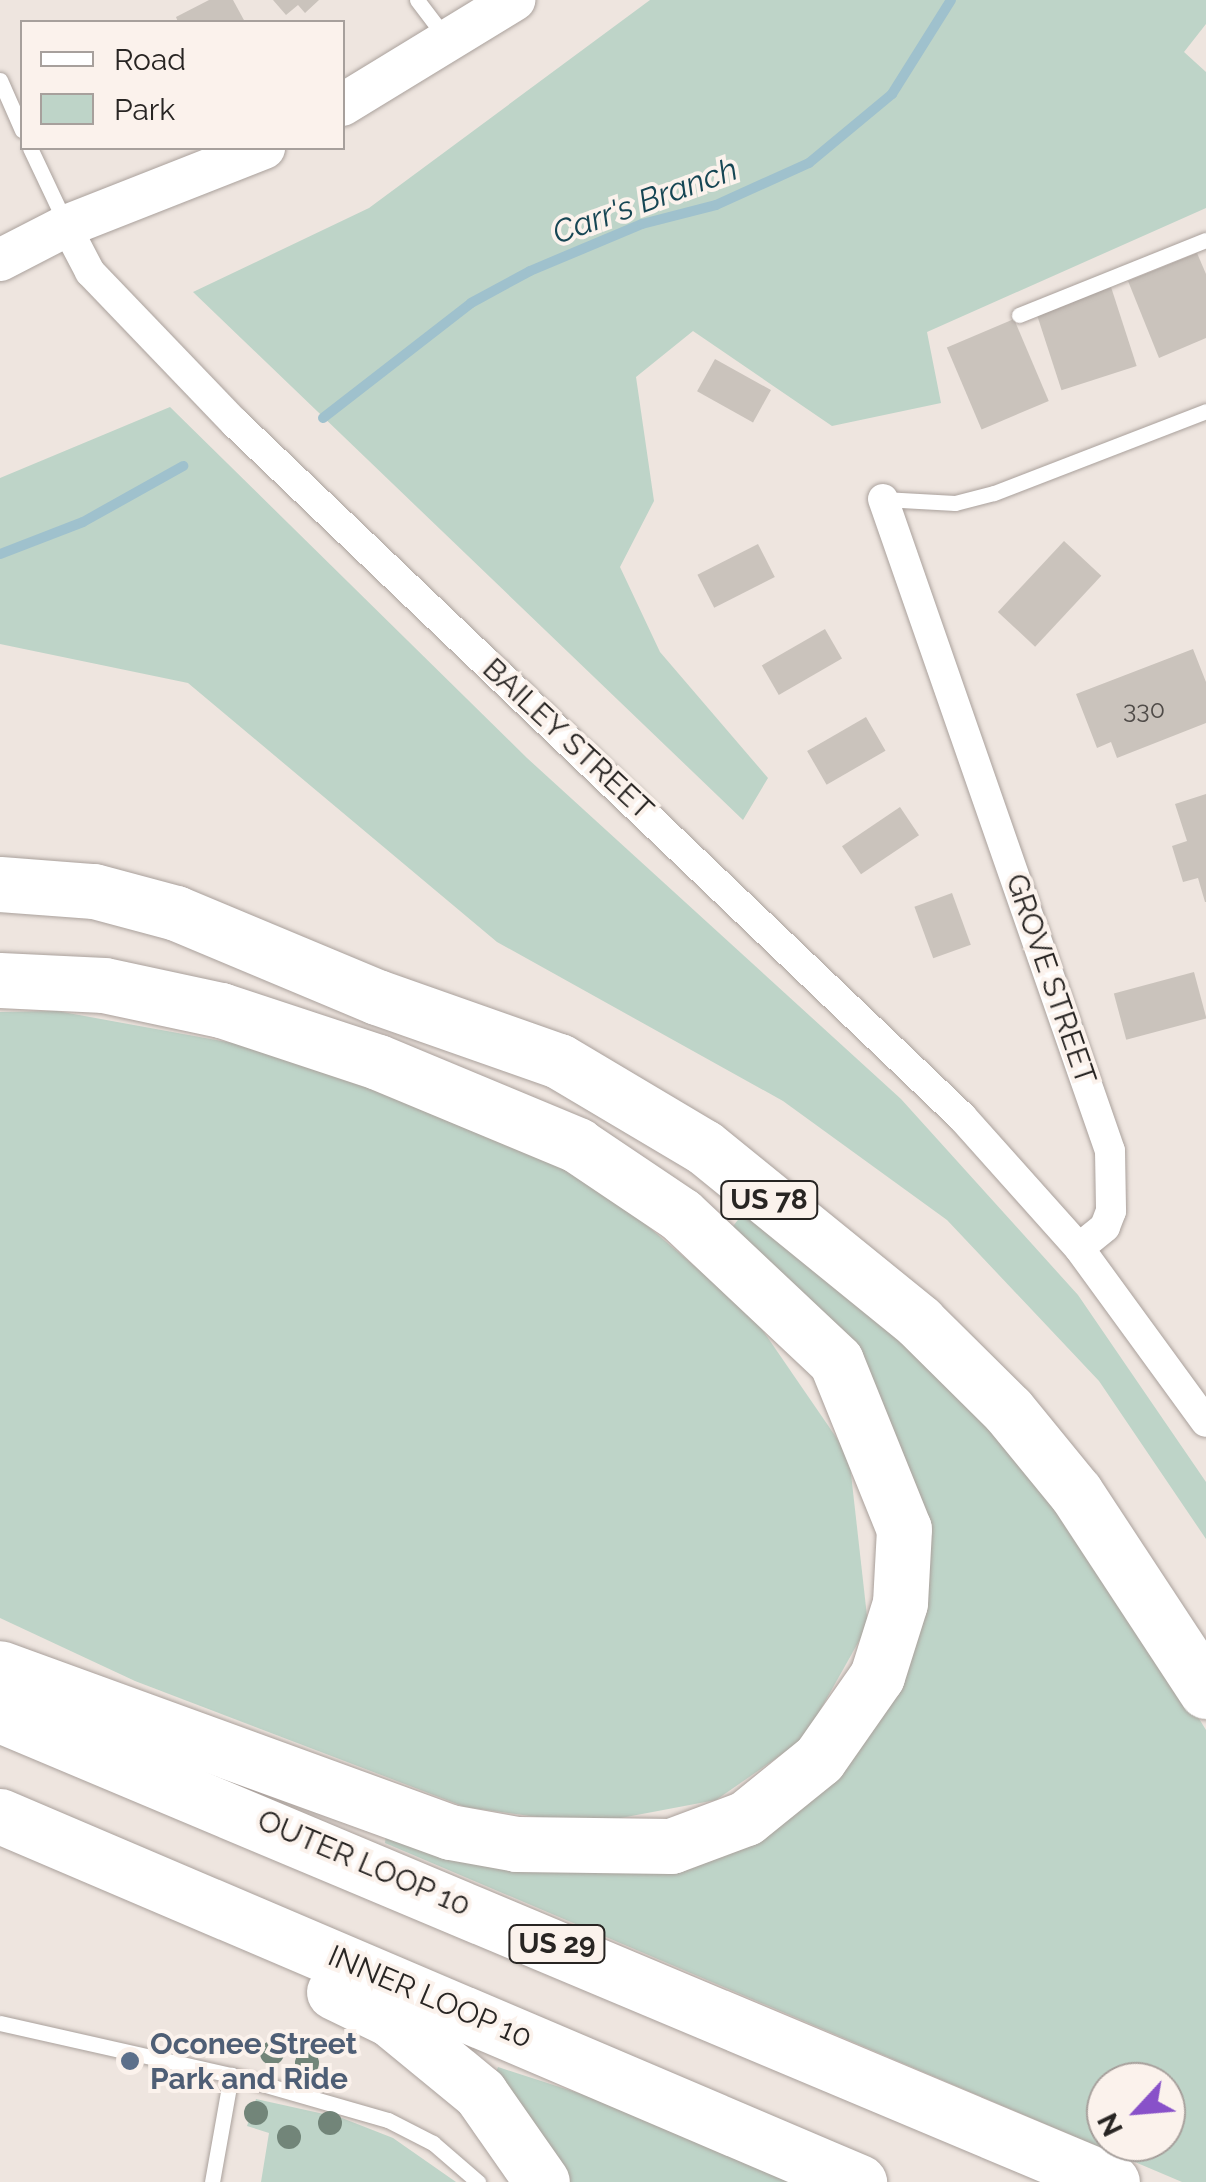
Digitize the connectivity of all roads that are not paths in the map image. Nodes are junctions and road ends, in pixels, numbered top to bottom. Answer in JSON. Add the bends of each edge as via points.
{"nodes":[{"id":1,"x":417,"y":0,"type":"edge"},
{"id":2,"x":514,"y":0,"type":"edge"},
{"id":3,"x":449,"y":42,"type":"junction"},
{"id":4,"x":0,"y":80,"type":"edge"},
{"id":5,"x":345,"y":103,"type":"edge"},
{"id":6,"x":20,"y":125,"type":"edge"},
{"id":7,"x":31,"y":150,"type":"edge"},
{"id":8,"x":259,"y":150,"type":"edge"},
{"id":9,"x":66,"y":226,"type":"junction"},
{"id":10,"x":1206,"y":240,"type":"edge"},
{"id":11,"x":0,"y":260,"type":"edge"},
{"id":12,"x":1019,"y":315,"type":"dead end"},
{"id":13,"x":1206,"y":411,"type":"edge"},
{"id":14,"x":884,"y":499,"type":"joint"},
{"id":15,"x":0,"y":884,"type":"edge"},
{"id":16,"x":0,"y":980,"type":"edge"},
{"id":17,"x":1078,"y":1248,"type":"junction"},
{"id":18,"x":1206,"y":1422,"type":"edge"},
{"id":19,"x":0,"y":1668,"type":"edge"},
{"id":20,"x":1206,"y":1691,"type":"edge"},
{"id":21,"x":0,"y":1714,"type":"edge"},
{"id":22,"x":0,"y":1816,"type":"edge"},
{"id":23,"x":197,"y":1897,"type":"junction"},
{"id":24,"x":0,"y":2023,"type":"edge"},
{"id":25,"x":231,"y":2075,"type":"junction"},
{"id":26,"x":212,"y":2182,"type":"edge"},
{"id":27,"x":478,"y":2182,"type":"edge"},
{"id":28,"x":542,"y":2182,"type":"edge"},
{"id":29,"x":859,"y":2182,"type":"edge"},
{"id":30,"x":1112,"y":2182,"type":"edge"}],
"edges":[{"from":1,"to":3,"type":"lane"},
{"from":2,"to":3,"type":"main road"},
{"from":3,"to":5,"type":"main road"},
{"from":4,"to":6,"type":"lane"},
{"from":7,"to":9,"type":"lane"},
{"from":8,"to":9,"type":"main road"},
{"from":9,"to":11,"type":"main road"},
{"from":9,"to":17,"type":"street","name":"BAILEY STREET","via":[[90,272],[235,423],[936,1091]]},
{"from":10,"to":12,"type":"lane"},
{"from":13,"to":14,"type":"lane","via":[[994,493],[955,503]]},
{"from":14,"to":17,"type":"street","name":"GROVE STREET","via":[[1110,1151],[1111,1210],[1105,1227]]},
{"from":15,"to":20,"type":"highway","number":"US 78","via":[[94,891],[176,913],[377,997],[559,1061],[704,1147],[919,1322],[1008,1410],[1076,1492]]},
{"from":16,"to":19,"type":"highway","via":[[104,984],[221,1010],[378,1062],[578,1145],[682,1215],[836,1361],[904,1529],[900,1603],[876,1676],[819,1759],[746,1818],[671,1846],[517,1844],[450,1832]]},
{"from":17,"to":18,"type":"street"},
{"from":21,"to":30,"type":"highway","name":"OUTER LOOP 10","number":"US 29"},
{"from":22,"to":23,"type":"highway","name":"INNER LOOP 10"},
{"from":23,"to":28,"type":"highway","via":[[270,1960],[390,2019],[480,2093]]},
{"from":23,"to":29,"type":"highway","name":"INNER LOOP 10"},
{"from":24,"to":25,"type":"lane"},
{"from":25,"to":26,"type":"lane"},
{"from":25,"to":27,"type":"lane","via":[[388,2120],[432,2143]]}]}
